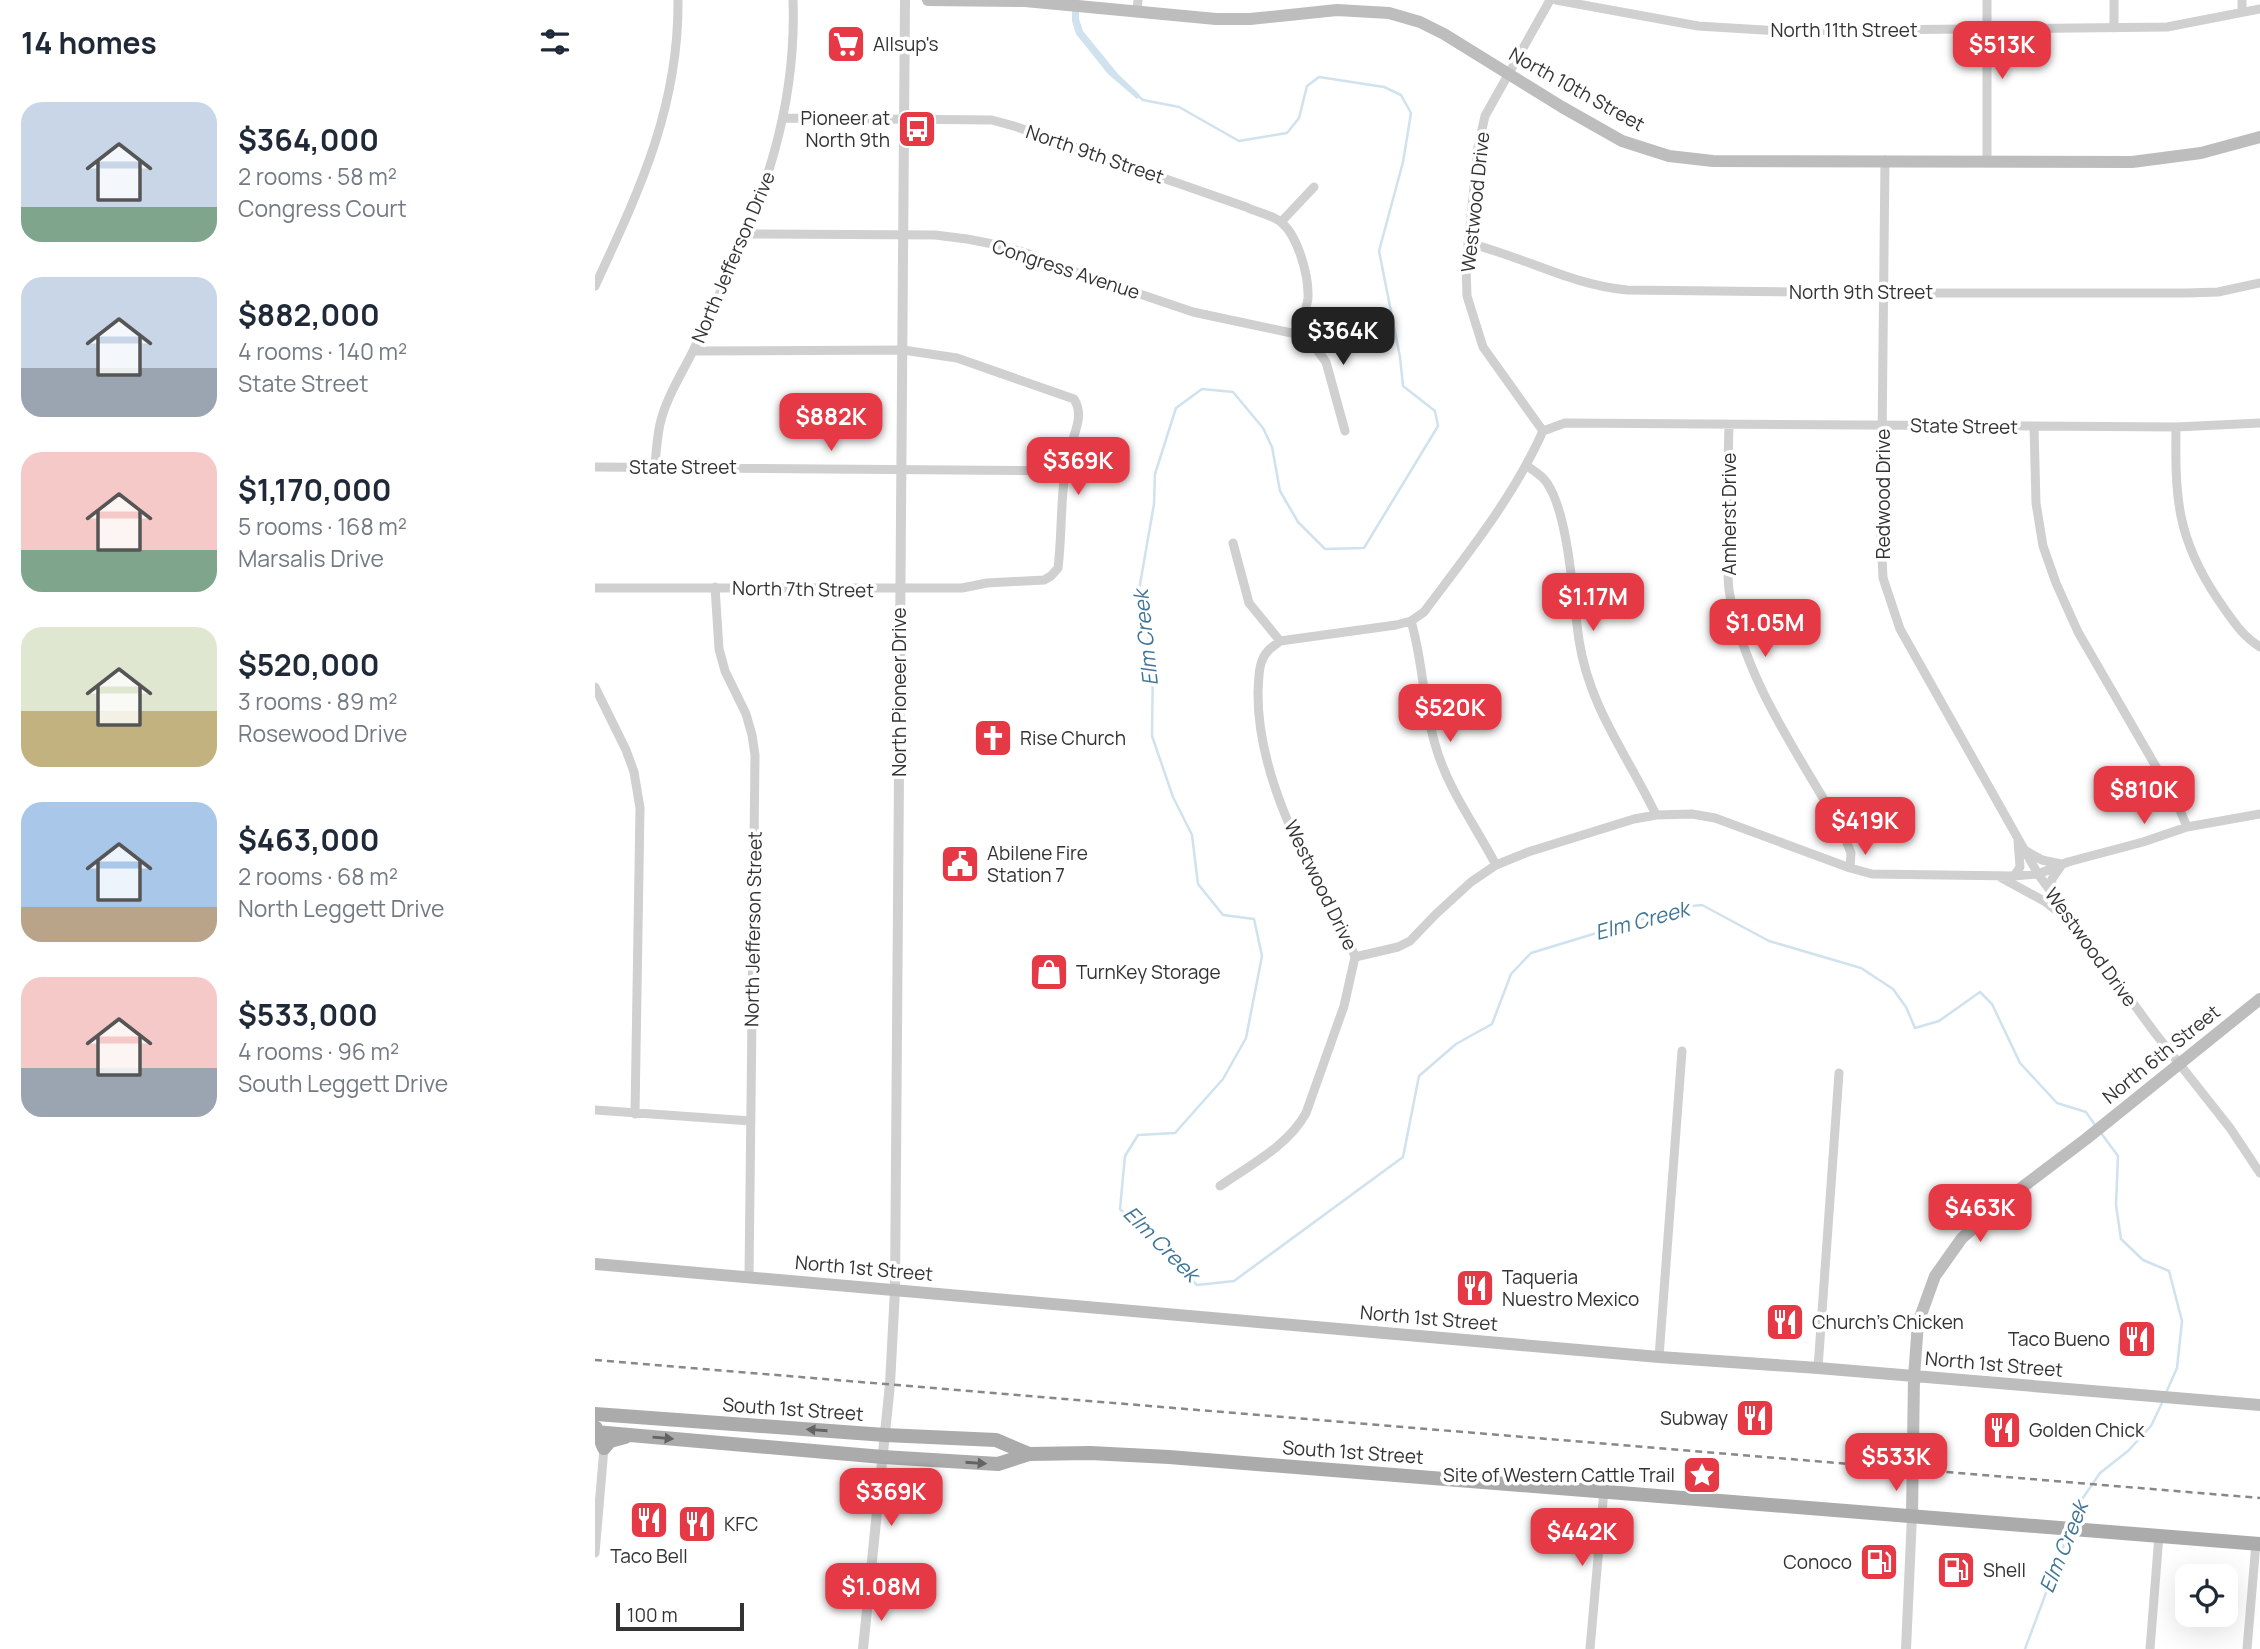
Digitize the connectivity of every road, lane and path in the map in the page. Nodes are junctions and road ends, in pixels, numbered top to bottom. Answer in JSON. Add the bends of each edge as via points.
{"nodes":[{"id":1,"x":678,"y":0,"type":"edge"},
{"id":2,"x":793,"y":0,"type":"edge"},
{"id":3,"x":905,"y":0,"type":"edge"},
{"id":4,"x":928,"y":0,"type":"edge"},
{"id":5,"x":1550,"y":0,"type":"edge"},
{"id":6,"x":1556,"y":0,"type":"edge"},
{"id":7,"x":1987,"y":0,"type":"edge"},
{"id":8,"x":2114,"y":0,"type":"edge"},
{"id":9,"x":2242,"y":0,"type":"edge"},
{"id":10,"x":1137,"y":5,"type":"edge"},
{"id":11,"x":2260,"y":9,"type":"edge"},
{"id":12,"x":2242,"y":12,"type":"junction"},
{"id":13,"x":1987,"y":29,"type":"junction"},
{"id":14,"x":2114,"y":29,"type":"junction"},
{"id":15,"x":1509,"y":74,"type":"junction"},
{"id":16,"x":783,"y":118,"type":"junction"},
{"id":17,"x":906,"y":119,"type":"junction"},
{"id":18,"x":2260,"y":137,"type":"edge"},
{"id":19,"x":1885,"y":160,"type":"junction"},
{"id":20,"x":1987,"y":161,"type":"junction"},
{"id":21,"x":1314,"y":187,"type":"dead end"},
{"id":22,"x":1281,"y":222,"type":"junction"},
{"id":23,"x":747,"y":234,"type":"junction"},
{"id":24,"x":904,"y":234,"type":"junction"},
{"id":25,"x":1468,"y":243,"type":"junction"},
{"id":26,"x":2260,"y":283,"type":"edge"},
{"id":27,"x":595,"y":286,"type":"edge"},
{"id":28,"x":1884,"y":293,"type":"junction"},
{"id":29,"x":1296,"y":334,"type":"junction"},
{"id":30,"x":903,"y":350,"type":"junction"},
{"id":31,"x":693,"y":351,"type":"junction"},
{"id":32,"x":2260,"y":423,"type":"edge"},
{"id":33,"x":1729,"y":425,"type":"junction"},
{"id":34,"x":1883,"y":425,"type":"junction"},
{"id":35,"x":2035,"y":427,"type":"junction"},
{"id":36,"x":2176,"y":427,"type":"junction"},
{"id":37,"x":1345,"y":431,"type":"dead end"},
{"id":38,"x":1543,"y":431,"type":"junction"},
{"id":39,"x":655,"y":466,"type":"junction"},
{"id":40,"x":1527,"y":466,"type":"junction"},
{"id":41,"x":595,"y":467,"type":"edge"},
{"id":42,"x":902,"y":468,"type":"junction"},
{"id":43,"x":1065,"y":471,"type":"junction"},
{"id":44,"x":1233,"y":543,"type":"dead end"},
{"id":45,"x":715,"y":587,"type":"junction"},
{"id":46,"x":595,"y":588,"type":"edge"},
{"id":47,"x":900,"y":590,"type":"junction"},
{"id":48,"x":1411,"y":621,"type":"junction"},
{"id":49,"x":1280,"y":641,"type":"junction"},
{"id":50,"x":2260,"y":647,"type":"edge"},
{"id":51,"x":595,"y":687,"type":"edge"},
{"id":52,"x":2260,"y":814,"type":"edge"},
{"id":53,"x":1656,"y":815,"type":"junction"},
{"id":54,"x":2187,"y":827,"type":"junction"},
{"id":55,"x":2018,"y":835,"type":"junction"},
{"id":56,"x":2026,"y":851,"type":"junction"},
{"id":57,"x":2063,"y":864,"type":"junction"},
{"id":58,"x":1496,"y":866,"type":"junction"},
{"id":59,"x":1850,"y":868,"type":"junction"},
{"id":60,"x":2038,"y":874,"type":"junction"},
{"id":61,"x":1996,"y":875,"type":"junction"},
{"id":62,"x":2014,"y":876,"type":"junction"},
{"id":63,"x":2051,"y":893,"type":"junction"},
{"id":64,"x":2075,"y":925,"type":"junction"},
{"id":65,"x":1355,"y":957,"type":"junction"},
{"id":66,"x":2260,"y":999,"type":"edge"},
{"id":67,"x":1682,"y":1051,"type":"dead end"},
{"id":68,"x":2180,"y":1065,"type":"junction"},
{"id":69,"x":1839,"y":1073,"type":"dead end"},
{"id":70,"x":595,"y":1110,"type":"edge"},
{"id":71,"x":635,"y":1114,"type":"junction"},
{"id":72,"x":751,"y":1121,"type":"junction"},
{"id":73,"x":2260,"y":1173,"type":"edge"},
{"id":74,"x":1220,"y":1186,"type":"dead end"},
{"id":75,"x":595,"y":1264,"type":"edge"},
{"id":76,"x":749,"y":1277,"type":"junction"},
{"id":77,"x":895,"y":1290,"type":"junction"},
{"id":78,"x":1659,"y":1357,"type":"junction"},
{"id":79,"x":1818,"y":1368,"type":"junction"},
{"id":80,"x":1914,"y":1377,"type":"junction"},
{"id":81,"x":2260,"y":1405,"type":"edge"},
{"id":82,"x":595,"y":1414,"type":"edge"},
{"id":83,"x":621,"y":1416,"type":"junction"},
{"id":84,"x":596,"y":1432,"type":"edge"},
{"id":85,"x":885,"y":1434,"type":"junction"},
{"id":86,"x":631,"y":1436,"type":"junction"},
{"id":87,"x":604,"y":1448,"type":"junction"},
{"id":88,"x":1028,"y":1454,"type":"junction"},
{"id":89,"x":883,"y":1457,"type":"junction"},
{"id":90,"x":1604,"y":1490,"type":"junction"},
{"id":91,"x":1912,"y":1516,"type":"junction"},
{"id":92,"x":2159,"y":1535,"type":"junction"},
{"id":93,"x":2258,"y":1544,"type":"edge"},
{"id":94,"x":595,"y":1553,"type":"edge"},
{"id":95,"x":863,"y":1649,"type":"edge"},
{"id":96,"x":1590,"y":1649,"type":"edge"},
{"id":97,"x":1906,"y":1649,"type":"edge"},
{"id":98,"x":2150,"y":1649,"type":"edge"},
{"id":99,"x":2247,"y":1649,"type":"edge"}],
"edges":[{"from":1,"to":27,"type":"street","via":[[676,52],[657,140]]},
{"from":2,"to":16,"type":"street","name":"North Jefferson Drive","via":[[791,66]]},
{"from":3,"to":17,"type":"street","name":"North Pioneer Drive"},
{"from":4,"to":10,"type":"main road","name":"North 10th Street"},
{"from":5,"to":15,"type":"street","name":"Westwood Drive"},
{"from":6,"to":13,"type":"street","name":"North 11th Street","via":[[1735,30]]},
{"from":7,"to":13,"type":"street"},
{"from":8,"to":14,"type":"street"},
{"from":9,"to":12,"type":"street"},
{"from":10,"to":15,"type":"main road","name":"North 10th Street","via":[[1238,19],[1337,10],[1389,13],[1420,22]]},
{"from":11,"to":12,"type":"street","name":"North 11th Street"},
{"from":12,"to":14,"type":"street","name":"North 11th Street","via":[[2167,27]]},
{"from":13,"to":14,"type":"street","name":"North 11th Street"},
{"from":13,"to":20,"type":"street"},
{"from":15,"to":19,"type":"main road","name":"North 10th Street","via":[[1622,141],[1669,156],[1713,161]]},
{"from":15,"to":25,"type":"street","name":"Westwood Drive","via":[[1485,116]]},
{"from":16,"to":17,"type":"street","name":"North 9th Street"},
{"from":16,"to":23,"type":"street","name":"North Jefferson Drive"},
{"from":17,"to":22,"type":"street","name":"North 9th Street","via":[[967,118],[1005,124]]},
{"from":17,"to":24,"type":"street","name":"North Pioneer Drive"},
{"from":18,"to":20,"type":"main road","name":"North 10th Street","via":[[2201,153],[2132,162]]},
{"from":19,"to":20,"type":"main road","name":"North 10th Street"},
{"from":19,"to":28,"type":"street","name":"Redwood Drive"},
{"from":21,"to":22,"type":"street"},
{"from":22,"to":29,"type":"street","via":[[1305,271],[1308,299]]},
{"from":23,"to":24,"type":"street","name":"Congress Avenue"},
{"from":23,"to":31,"type":"street","name":"North Jefferson Drive"},
{"from":24,"to":29,"type":"street","name":"Congress Avenue","via":[[999,245],[1193,312]]},
{"from":24,"to":30,"type":"street","name":"North Pioneer Drive"},
{"from":25,"to":28,"type":"street","name":"North 9th Street","via":[[1603,288]]},
{"from":25,"to":38,"type":"street","name":"Westwood Drive","via":[[1467,296],[1483,347]]},
{"from":26,"to":28,"type":"street","name":"North 9th Street","via":[[2188,293]]},
{"from":28,"to":34,"type":"street","name":"Redwood Drive"},
{"from":29,"to":37,"type":"street","via":[[1312,343],[1326,362]]},
{"from":30,"to":31,"type":"street"},
{"from":30,"to":42,"type":"street","name":"North Pioneer Drive"},
{"from":30,"to":43,"type":"street","via":[[957,358],[1074,399],[1079,419]]},
{"from":31,"to":39,"type":"street","name":"North Jefferson Drive","via":[[660,422]]},
{"from":32,"to":36,"type":"street","name":"State Street"},
{"from":33,"to":34,"type":"street","name":"State Street"},
{"from":33,"to":38,"type":"street","name":"State Street","via":[[1565,423]]},
{"from":33,"to":59,"type":"street","name":"Amherst Drive","via":[[1728,565],[1735,617],[1758,682],[1842,830],[1851,853]]},
{"from":34,"to":35,"type":"street","name":"State Street"},
{"from":34,"to":55,"type":"street","name":"Redwood Drive","via":[[1881,536],[1890,604],[1905,639]]},
{"from":35,"to":36,"type":"street","name":"State Street"},
{"from":35,"to":54,"type":"street","via":[[2036,503],[2043,546],[2056,583],[2078,632]]},
{"from":36,"to":50,"type":"street","via":[[2175,478],[2186,540],[2229,616],[2247,639]]},
{"from":38,"to":40,"type":"street"},
{"from":39,"to":41,"type":"street","name":"State Street"},
{"from":39,"to":42,"type":"street","name":"State Street"},
{"from":40,"to":48,"type":"street","via":[[1486,531],[1424,612]]},
{"from":40,"to":53,"type":"street","via":[[1545,480],[1558,506],[1587,678],[1612,737]]},
{"from":42,"to":43,"type":"street","name":"State Street"},
{"from":42,"to":47,"type":"street","name":"North Pioneer Drive"},
{"from":43,"to":47,"type":"street","name":"North 7th Street","via":[[1058,568],[1051,576],[962,588]]},
{"from":44,"to":49,"type":"street","via":[[1249,603]]},
{"from":45,"to":46,"type":"street","name":"North 7th Street"},
{"from":45,"to":47,"type":"street","name":"North 7th Street"},
{"from":45,"to":72,"type":"street","name":"North Jefferson Street","via":[[719,649],[746,714],[755,755]]},
{"from":47,"to":77,"type":"street","name":"North Pioneer Drive"},
{"from":48,"to":49,"type":"street"},
{"from":48,"to":58,"type":"street","via":[[1439,758]]},
{"from":49,"to":65,"type":"street","name":"Westwood Drive","via":[[1267,651],[1261,664],[1261,736],[1291,827]]},
{"from":51,"to":71,"type":"street","via":[[626,750],[640,808]]},
{"from":52,"to":54,"type":"street"},
{"from":53,"to":58,"type":"street","name":"Westwood Drive"},
{"from":53,"to":59,"type":"street","name":"Westwood Drive","via":[[1715,818]]},
{"from":54,"to":57,"type":"street"},
{"from":55,"to":56,"type":"street","name":"Redwood Drive"},
{"from":55,"to":62,"type":"street","via":[[2020,867]]},
{"from":56,"to":57,"type":"street"},
{"from":56,"to":60,"type":"street","name":"Redwood Drive"},
{"from":57,"to":60,"type":"street"},
{"from":57,"to":63,"type":"street","via":[[2053,879]]},
{"from":58,"to":65,"type":"street","name":"Westwood Drive","via":[[1456,894],[1410,941]]},
{"from":59,"to":61,"type":"street","name":"Westwood Drive","via":[[1872,874]]},
{"from":60,"to":62,"type":"street","name":"Westwood Drive"},
{"from":60,"to":63,"type":"street","name":"Westwood Drive"},
{"from":61,"to":62,"type":"street","name":"Westwood Drive"},
{"from":61,"to":64,"type":"street","via":[[2044,901]]},
{"from":63,"to":64,"type":"street","name":"Westwood Drive"},
{"from":64,"to":68,"type":"street","name":"Westwood Drive"},
{"from":65,"to":74,"type":"street","via":[[1344,1006],[1298,1128]]},
{"from":66,"to":68,"type":"main road","name":"North 6th Street"},
{"from":67,"to":78,"type":"street"},
{"from":68,"to":73,"type":"street","name":"Westwood Drive"},
{"from":68,"to":80,"type":"main road","name":"North 6th Street","via":[[1962,1238],[1935,1276],[1917,1323]]},
{"from":69,"to":79,"type":"street"},
{"from":70,"to":71,"type":"street"},
{"from":71,"to":72,"type":"street"},
{"from":72,"to":76,"type":"street","name":"North Jefferson Street"},
{"from":75,"to":76,"type":"main road","name":"North 1st Street"},
{"from":76,"to":77,"type":"main road","name":"North 1st Street"},
{"from":77,"to":78,"type":"main road","name":"North 1st Street"},
{"from":77,"to":85,"type":"street","name":"North Pioneer Drive"},
{"from":78,"to":79,"type":"main road","name":"North 1st Street"},
{"from":79,"to":80,"type":"main road","name":"North 1st Street"},
{"from":80,"to":81,"type":"main road","name":"North 1st Street"},
{"from":80,"to":91,"type":"main road","name":"North 6th Street"},
{"from":82,"to":83,"type":"main road","name":"South 1st Street"},
{"from":83,"to":84,"type":"main road"},
{"from":85,"to":83,"type":"main road","name":"South 1st Street","one_way":true},
{"from":84,"to":86,"type":"main road","name":"South 1st Street"},
{"from":84,"to":87,"type":"main road"},
{"from":85,"to":88,"type":"main road","name":"South 1st Street","via":[[996,1440]]},
{"from":85,"to":89,"type":"street","name":"North Pioneer Drive"},
{"from":86,"to":87,"type":"main road","via":[[610,1441]]},
{"from":86,"to":89,"type":"main road","name":"South 1st Street","one_way":true},
{"from":87,"to":94,"type":"street"},
{"from":89,"to":88,"type":"main road","name":"South 1st Street","one_way":true,"via":[[998,1464]]},
{"from":88,"to":90,"type":"main road","name":"South 1st Street","via":[[1169,1457]]},
{"from":89,"to":95,"type":"street","name":"North Pioneer Drive"},
{"from":90,"to":91,"type":"main road","name":"South 1st Street"},
{"from":90,"to":96,"type":"street"},
{"from":91,"to":92,"type":"main road","name":"South 1st Street"},
{"from":91,"to":97,"type":"street"},
{"from":92,"to":93,"type":"main road","name":"South 1st Street"},
{"from":92,"to":98,"type":"street"},
{"from":93,"to":99,"type":"street"}]}
